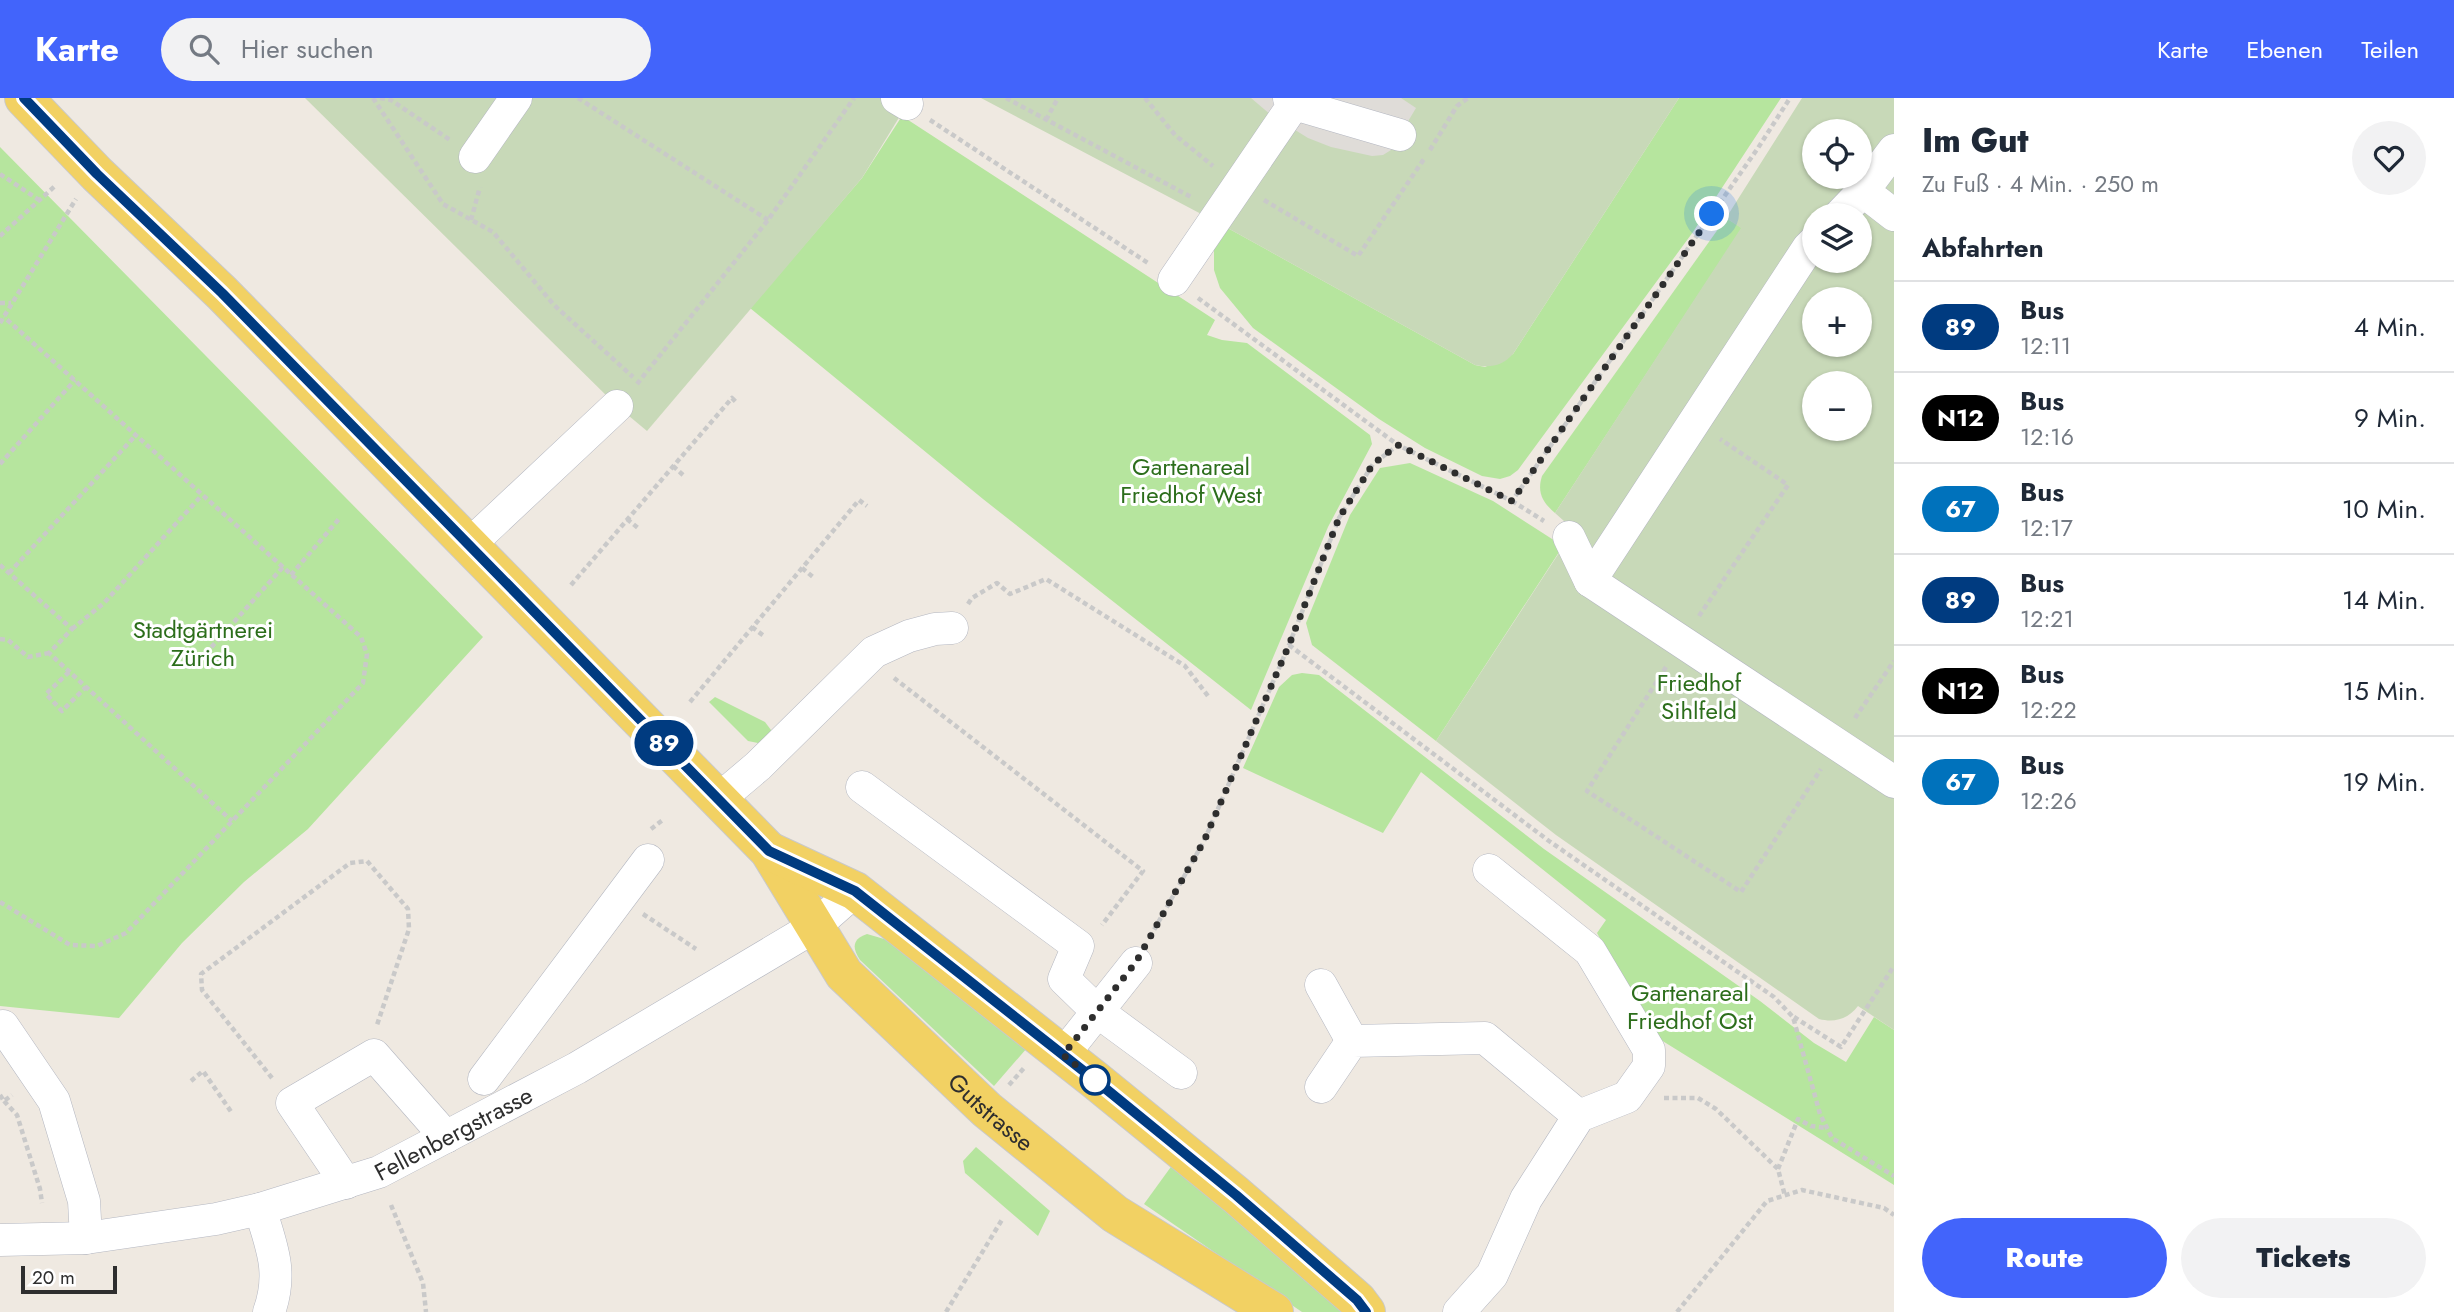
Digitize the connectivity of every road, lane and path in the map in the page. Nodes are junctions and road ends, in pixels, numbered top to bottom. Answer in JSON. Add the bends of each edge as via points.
{"nodes":[{"id":1,"x":24,"y":98,"type":"edge"},
{"id":2,"x":373,"y":98,"type":"edge"},
{"id":3,"x":516,"y":98,"type":"edge"},
{"id":4,"x":578,"y":98,"type":"edge"},
{"id":5,"x":854,"y":98,"type":"edge"},
{"id":6,"x":1006,"y":98,"type":"edge"},
{"id":7,"x":1058,"y":98,"type":"edge"},
{"id":8,"x":1145,"y":98,"type":"edge"},
{"id":9,"x":1468,"y":98,"type":"edge"},
{"id":10,"x":1790,"y":98,"type":"edge"},
{"id":11,"x":1292,"y":101,"type":"edge"},
{"id":12,"x":1046,"y":120,"type":"junction"},
{"id":13,"x":1409,"y":140,"type":"joint"},
{"id":14,"x":1894,"y":150,"type":"edge"},
{"id":15,"x":1429,"y":152,"type":"junction"},
{"id":16,"x":475,"y":157,"type":"dead end"},
{"id":17,"x":0,"y":174,"type":"edge"},
{"id":18,"x":97,"y":174,"type":"junction"},
{"id":19,"x":1239,"y":185,"type":"junction"},
{"id":20,"x":55,"y":187,"type":"dead end"},
{"id":21,"x":1863,"y":191,"type":"junction"},
{"id":22,"x":39,"y":200,"type":"junction"},
{"id":23,"x":1196,"y":200,"type":"dead end"},
{"id":24,"x":1852,"y":203,"type":"edge"},
{"id":25,"x":1894,"y":215,"type":"edge"},
{"id":26,"x":768,"y":220,"type":"junction"},
{"id":27,"x":0,"y":236,"type":"edge"},
{"id":28,"x":1802,"y":257,"type":"edge"},
{"id":29,"x":1174,"y":280,"type":"dead end"},
{"id":30,"x":0,"y":303,"type":"edge"},
{"id":31,"x":11,"y":303,"type":"junction"},
{"id":32,"x":4,"y":317,"type":"junction"},
{"id":33,"x":0,"y":323,"type":"edge"},
{"id":34,"x":75,"y":380,"type":"junction"},
{"id":35,"x":638,"y":383,"type":"junction"},
{"id":36,"x":737,"y":403,"type":"dead end"},
{"id":37,"x":617,"y":406,"type":"joint"},
{"id":38,"x":136,"y":435,"type":"junction"},
{"id":39,"x":0,"y":464,"type":"edge"},
{"id":40,"x":673,"y":466,"type":"junction"},
{"id":41,"x":683,"y":475,"type":"dead end"},
{"id":42,"x":202,"y":495,"type":"junction"},
{"id":43,"x":867,"y":506,"type":"dead end"},
{"id":44,"x":339,"y":519,"type":"dead end"},
{"id":45,"x":627,"y":519,"type":"junction"},
{"id":46,"x":638,"y":528,"type":"dead end"},
{"id":47,"x":1569,"y":537,"type":"dead end"},
{"id":48,"x":470,"y":544,"type":"junction"},
{"id":49,"x":0,"y":565,"type":"edge"},
{"id":50,"x":283,"y":567,"type":"junction"},
{"id":51,"x":802,"y":568,"type":"junction"},
{"id":52,"x":9,"y":573,"type":"junction"},
{"id":53,"x":292,"y":575,"type":"junction"},
{"id":54,"x":813,"y":578,"type":"dead end"},
{"id":55,"x":1590,"y":581,"type":"junction"},
{"id":56,"x":571,"y":585,"type":"dead end"},
{"id":57,"x":752,"y":627,"type":"junction"},
{"id":58,"x":952,"y":628,"type":"joint"},
{"id":59,"x":72,"y":629,"type":"junction"},
{"id":60,"x":764,"y":636,"type":"dead end"},
{"id":61,"x":0,"y":639,"type":"edge"},
{"id":62,"x":1289,"y":645,"type":"junction"},
{"id":63,"x":49,"y":653,"type":"junction"},
{"id":64,"x":201,"y":660,"type":"dead end"},
{"id":65,"x":867,"y":660,"type":"junction"},
{"id":66,"x":69,"y":671,"type":"junction"},
{"id":67,"x":86,"y":687,"type":"junction"},
{"id":68,"x":1208,"y":696,"type":"dead end"},
{"id":69,"x":690,"y":702,"type":"dead end"},
{"id":70,"x":1894,"y":782,"type":"edge"},
{"id":71,"x":862,"y":787,"type":"dead end"},
{"id":72,"x":719,"y":799,"type":"junction"},
{"id":73,"x":232,"y":821,"type":"junction"},
{"id":74,"x":769,"y":851,"type":"junction"},
{"id":75,"x":648,"y":860,"type":"dead end"},
{"id":76,"x":1489,"y":870,"type":"dead end"},
{"id":77,"x":855,"y":891,"type":"junction"},
{"id":78,"x":619,"y":899,"type":"junction"},
{"id":79,"x":0,"y":902,"type":"edge"},
{"id":80,"x":814,"y":927,"type":"junction"},
{"id":81,"x":1078,"y":946,"type":"junction"},
{"id":82,"x":696,"y":949,"type":"dead end"},
{"id":83,"x":1136,"y":962,"type":"joint"},
{"id":84,"x":1894,"y":966,"type":"edge"},
{"id":85,"x":1321,"y":985,"type":"dead end"},
{"id":86,"x":1098,"y":1012,"type":"junction"},
{"id":87,"x":1793,"y":1017,"type":"junction"},
{"id":88,"x":3,"y":1026,"type":"dead end"},
{"id":89,"x":1352,"y":1041,"type":"junction"},
{"id":90,"x":374,"y":1055,"type":"junction"},
{"id":91,"x":1045,"y":1059,"type":"junction"},
{"id":92,"x":1181,"y":1073,"type":"dead end"},
{"id":93,"x":484,"y":1079,"type":"dead end"},
{"id":94,"x":191,"y":1081,"type":"dead end"},
{"id":95,"x":1321,"y":1087,"type":"dead end"},
{"id":96,"x":1634,"y":1087,"type":"junction"},
{"id":97,"x":1004,"y":1091,"type":"dead end"},
{"id":98,"x":4,"y":1101,"type":"dead end"},
{"id":99,"x":292,"y":1103,"type":"junction"},
{"id":100,"x":232,"y":1113,"type":"dead end"},
{"id":101,"x":1579,"y":1116,"type":"junction"},
{"id":102,"x":1827,"y":1128,"type":"junction"},
{"id":103,"x":446,"y":1137,"type":"junction"},
{"id":104,"x":1778,"y":1169,"type":"junction"},
{"id":105,"x":1894,"y":1176,"type":"edge"},
{"id":106,"x":346,"y":1183,"type":"junction"},
{"id":107,"x":1785,"y":1195,"type":"junction"},
{"id":108,"x":42,"y":1203,"type":"dead end"},
{"id":109,"x":391,"y":1205,"type":"dead end"},
{"id":110,"x":260,"y":1209,"type":"junction"},
{"id":111,"x":1894,"y":1215,"type":"edge"},
{"id":112,"x":1003,"y":1218,"type":"dead end"},
{"id":113,"x":86,"y":1238,"type":"junction"},
{"id":114,"x":0,"y":1240,"type":"edge"},
{"id":115,"x":268,"y":1312,"type":"edge"},
{"id":116,"x":426,"y":1312,"type":"edge"},
{"id":117,"x":946,"y":1312,"type":"edge"},
{"id":118,"x":1274,"y":1312,"type":"edge"},
{"id":119,"x":1366,"y":1312,"type":"edge"},
{"id":120,"x":1459,"y":1312,"type":"edge"},
{"id":121,"x":1677,"y":1312,"type":"edge"}],
"edges":[{"from":1,"to":18,"type":"main road","name":"Gutstrasse"},
{"from":2,"to":35,"type":"path","via":[[443,204],[493,232],[554,305]]},
{"from":3,"to":16,"type":"street"},
{"from":4,"to":26,"type":"path"},
{"from":5,"to":26,"type":"path"},
{"from":6,"to":12,"type":"path"},
{"from":7,"to":12,"type":"path"},
{"from":8,"to":19,"type":"path","via":[[1175,135]]},
{"from":9,"to":15,"type":"path","via":[[1457,106]]},
{"from":10,"to":62,"type":"path","via":[[1512,501],[1398,445],[1373,464],[1339,518]]},
{"from":11,"to":13,"type":"street"},
{"from":11,"to":19,"type":"street"},
{"from":12,"to":23,"type":"path"},
{"from":13,"to":15,"type":"path"},
{"from":14,"to":21,"type":"street"},
{"from":15,"to":19,"type":"path","via":[[1358,256]]},
{"from":17,"to":22,"type":"path"},
{"from":18,"to":31,"type":"path","via":[[72,203]]},
{"from":18,"to":48,"type":"main road","name":"Gutstrasse","via":[[222,293]]},
{"from":19,"to":29,"type":"street"},
{"from":20,"to":22,"type":"path"},
{"from":21,"to":24,"type":"street"},
{"from":21,"to":25,"type":"street"},
{"from":22,"to":27,"type":"path"},
{"from":26,"to":35,"type":"path"},
{"from":28,"to":55,"type":"street"},
{"from":30,"to":31,"type":"path"},
{"from":31,"to":32,"type":"path"},
{"from":32,"to":33,"type":"path"},
{"from":32,"to":34,"type":"path"},
{"from":34,"to":38,"type":"path"},
{"from":34,"to":39,"type":"path"},
{"from":35,"to":37,"type":"path"},
{"from":36,"to":40,"type":"path","via":[[732,398]]},
{"from":37,"to":48,"type":"street"},
{"from":38,"to":42,"type":"path"},
{"from":38,"to":52,"type":"path"},
{"from":40,"to":41,"type":"path"},
{"from":40,"to":45,"type":"path"},
{"from":42,"to":50,"type":"path"},
{"from":42,"to":59,"type":"path","via":[[104,603]]},
{"from":43,"to":51,"type":"path","via":[[859,500]]},
{"from":44,"to":53,"type":"path"},
{"from":45,"to":46,"type":"path"},
{"from":45,"to":56,"type":"path"},
{"from":47,"to":55,"type":"street"},
{"from":48,"to":72,"type":"main road","name":"Gutstrasse"},
{"from":49,"to":52,"type":"path"},
{"from":50,"to":53,"type":"path"},
{"from":50,"to":64,"type":"path"},
{"from":51,"to":54,"type":"path"},
{"from":51,"to":57,"type":"path"},
{"from":52,"to":59,"type":"path"},
{"from":53,"to":73,"type":"path","via":[[361,637],[367,654],[363,683]]},
{"from":55,"to":70,"type":"street"},
{"from":57,"to":60,"type":"path"},
{"from":57,"to":69,"type":"path"},
{"from":58,"to":65,"type":"street","via":[[909,636]]},
{"from":58,"to":68,"type":"path","via":[[972,598],[997,583],[1010,594],[1046,579],[1185,666]]},
{"from":59,"to":63,"type":"path"},
{"from":61,"to":63,"type":"path","via":[[28,657]]},
{"from":62,"to":83,"type":"path","via":[[1204,841]]},
{"from":62,"to":87,"type":"path","via":[[1549,841],[1774,997]]},
{"from":63,"to":66,"type":"path"},
{"from":65,"to":72,"type":"street"},
{"from":65,"to":81,"type":"path","via":[[1143,871],[1094,936]]},
{"from":66,"to":67,"type":"path"},
{"from":66,"to":67,"type":"path","via":[[46,694],[62,710]]},
{"from":67,"to":73,"type":"path"},
{"from":71,"to":81,"type":"street"},
{"from":72,"to":74,"type":"main road","name":"Gutstrasse"},
{"from":73,"to":79,"type":"path","via":[[126,933],[97,946],[70,945]]},
{"from":74,"to":77,"type":"main road","name":"Gutstrasse"},
{"from":74,"to":80,"type":"main road","name":"Gutstrasse"},
{"from":75,"to":78,"type":"street"},
{"from":76,"to":96,"type":"street","via":[[1590,951],[1649,1050],[1649,1066]]},
{"from":77,"to":80,"type":"street","name":"Fellenbergstrasse"},
{"from":77,"to":91,"type":"main road","name":"Gutstrasse"},
{"from":78,"to":82,"type":"path"},
{"from":78,"to":93,"type":"street"},
{"from":80,"to":103,"type":"street","name":"Fellenbergstrasse","via":[[577,1068]]},
{"from":80,"to":118,"type":"main road","name":"Gutstrasse","via":[[844,974],[987,1110],[1115,1214]]},
{"from":81,"to":86,"type":"street","via":[[1063,979]]},
{"from":83,"to":86,"type":"street"},
{"from":84,"to":87,"type":"path","via":[[1841,1047]]},
{"from":85,"to":89,"type":"street"},
{"from":86,"to":91,"type":"street"},
{"from":86,"to":92,"type":"street"},
{"from":87,"to":102,"type":"path"},
{"from":88,"to":113,"type":"street","via":[[54,1101],[83,1201]]},
{"from":89,"to":95,"type":"street"},
{"from":89,"to":101,"type":"street","via":[[1485,1038]]},
{"from":90,"to":99,"type":"street"},
{"from":90,"to":99,"type":"path","via":[[377,1024],[409,929],[408,909],[367,861],[350,863],[201,974],[202,990]]},
{"from":90,"to":103,"type":"street"},
{"from":91,"to":97,"type":"path"},
{"from":91,"to":119,"type":"main road","name":"Gutstrasse","via":[[1236,1195]]},
{"from":94,"to":100,"type":"path","via":[[203,1071]]},
{"from":96,"to":101,"type":"street","via":[[1627,1097]]},
{"from":96,"to":104,"type":"path","via":[[1660,1098],[1698,1098],[1716,1109]]},
{"from":98,"to":108,"type":"path","via":[[17,1115]]},
{"from":99,"to":106,"type":"street"},
{"from":101,"to":120,"type":"street","via":[[1525,1199],[1492,1275]]},
{"from":102,"to":104,"type":"path","via":[[1798,1119]]},
{"from":102,"to":105,"type":"path","via":[[1832,1138]]},
{"from":103,"to":106,"type":"street","name":"Fellenbergstrasse","via":[[379,1172]]},
{"from":104,"to":107,"type":"path"},
{"from":106,"to":110,"type":"street","name":"Fellenbergstrasse"},
{"from":107,"to":111,"type":"path","via":[[1802,1190],[1884,1208]]},
{"from":107,"to":121,"type":"path","via":[[1767,1201]]},
{"from":109,"to":116,"type":"path","via":[[423,1283]]},
{"from":110,"to":113,"type":"street","name":"Fellenbergstrasse"},
{"from":110,"to":115,"type":"street","via":[[277,1265],[275,1295]]},
{"from":112,"to":117,"type":"path"},
{"from":113,"to":114,"type":"street","name":"Fellenbergstrasse"}]}
